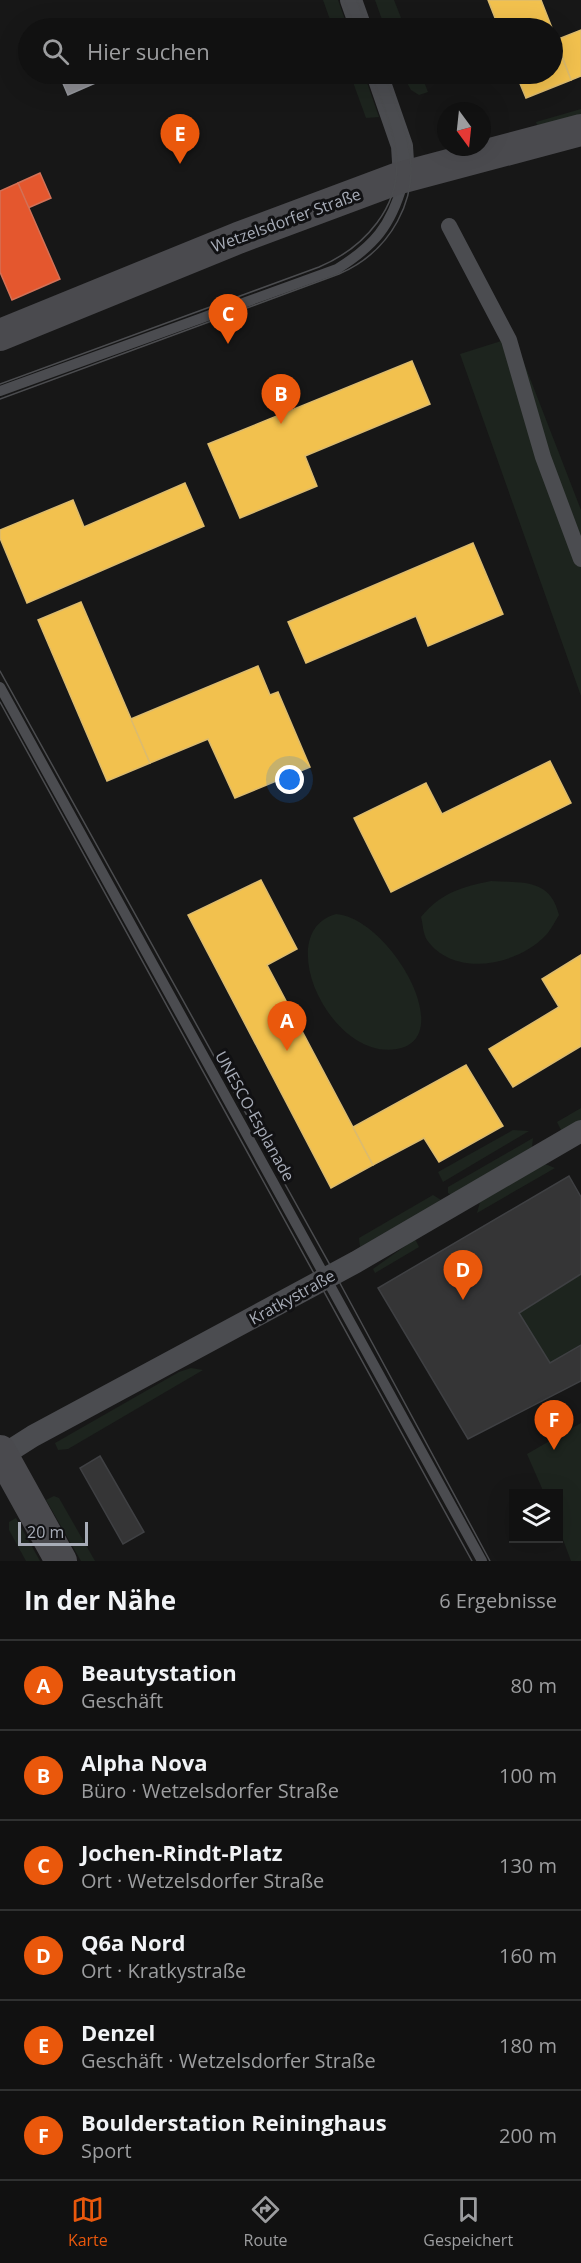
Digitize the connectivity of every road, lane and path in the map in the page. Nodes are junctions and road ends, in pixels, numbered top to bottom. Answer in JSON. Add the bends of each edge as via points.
{"nodes":[{"id":1,"x":351,"y":0,"type":"edge"},
{"id":2,"x":357,"y":18,"type":"edge"},
{"id":3,"x":380,"y":84,"type":"edge"},
{"id":4,"x":581,"y":130,"type":"edge"},
{"id":5,"x":404,"y":177,"type":"junction"},
{"id":6,"x":449,"y":226,"type":"dead end"},
{"id":7,"x":0,"y":334,"type":"edge"},
{"id":8,"x":0,"y":391,"type":"edge"},
{"id":9,"x":581,"y":559,"type":"edge"},
{"id":10,"x":0,"y":687,"type":"edge"},
{"id":11,"x":581,"y":1131,"type":"edge"},
{"id":12,"x":326,"y":1278,"type":"junction"},
{"id":13,"x":1,"y":1454,"type":"edge"},
{"id":14,"x":61,"y":1561,"type":"edge"},
{"id":15,"x":482,"y":1561,"type":"edge"}],
"edges":[{"from":1,"to":2,"type":"street"},
{"from":3,"to":5,"type":"street","via":[[402,146]]},
{"from":4,"to":5,"type":"main road","name":"Wetzelsdorfer Straße"},
{"from":5,"to":7,"type":"main road","name":"Wetzelsdorfer Straße","via":[[238,238]]},
{"from":5,"to":8,"type":"lane","via":[[393,213],[380,234],[359,255],[337,269]]},
{"from":6,"to":9,"type":"street","via":[[509,340],[543,457]]},
{"from":10,"to":12,"type":"lane","name":"UNESCO-Esplanade"},
{"from":11,"to":12,"type":"street","name":"Kratkystraße"},
{"from":12,"to":13,"type":"street","name":"Kratkystraße"},
{"from":12,"to":15,"type":"lane","name":"UNESCO-Esplanade"},
{"from":13,"to":14,"type":"main road"}]}
